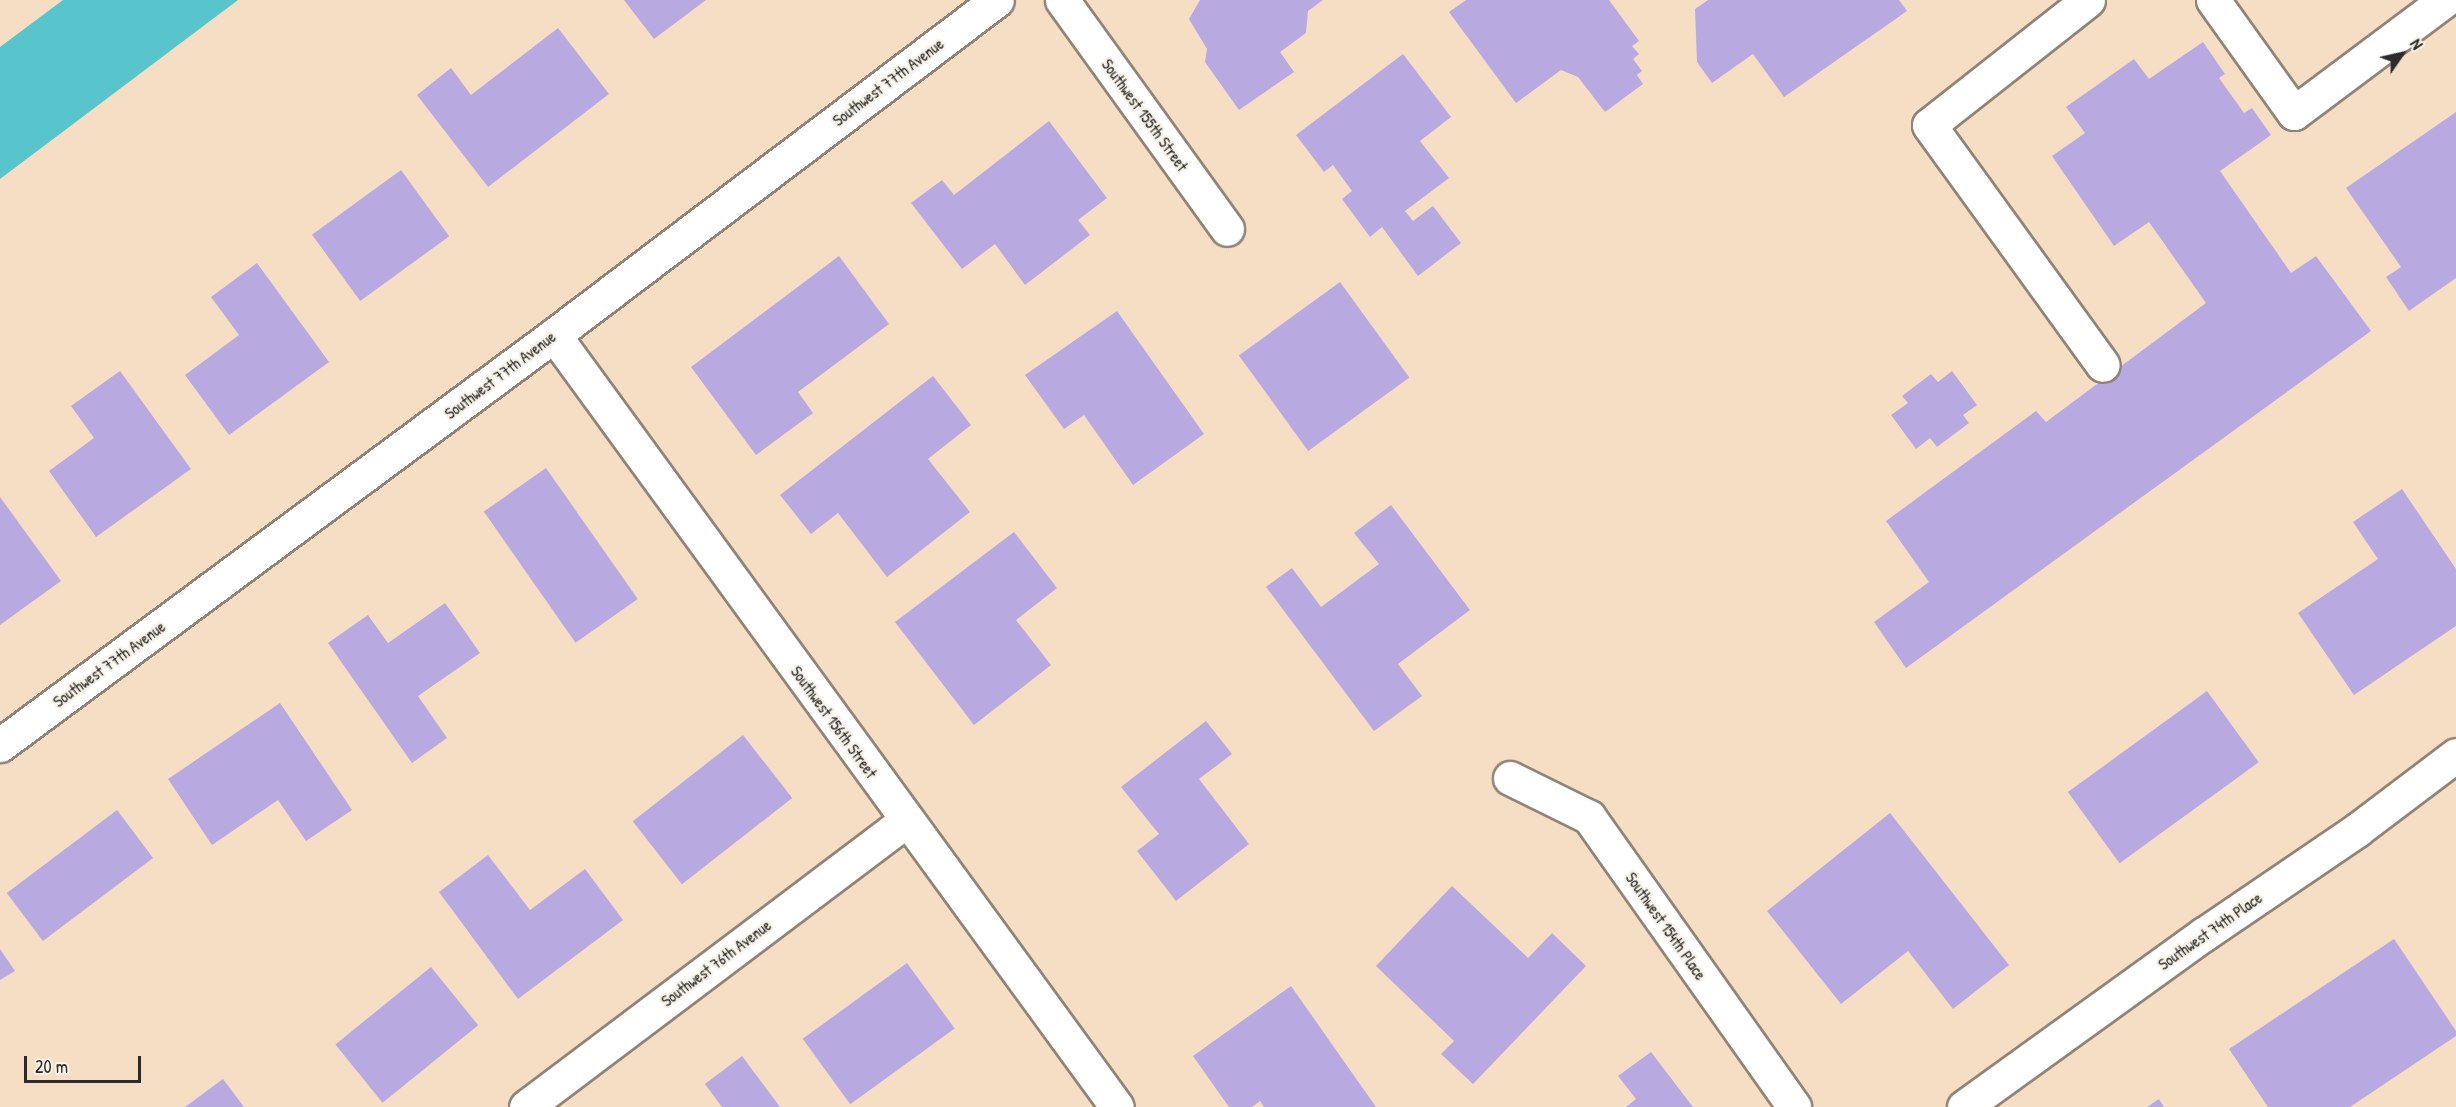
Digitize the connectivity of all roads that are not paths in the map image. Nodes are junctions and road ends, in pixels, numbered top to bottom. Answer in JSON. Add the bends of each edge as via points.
{"nodes":[{"id":1,"x":997,"y":0,"type":"edge"},
{"id":2,"x":1062,"y":0,"type":"edge"},
{"id":3,"x":2088,"y":0,"type":"edge"},
{"id":4,"x":2213,"y":0,"type":"edge"},
{"id":5,"x":2445,"y":0,"type":"edge"},
{"id":6,"x":1227,"y":229,"type":"dead end"},
{"id":7,"x":554,"y":335,"type":"junction"},
{"id":8,"x":2103,"y":366,"type":"dead end"},
{"id":9,"x":0,"y":745,"type":"edge"},
{"id":10,"x":2456,"y":755,"type":"edge"},
{"id":11,"x":1510,"y":778,"type":"dead end"},
{"id":12,"x":906,"y":821,"type":"junction"},
{"id":13,"x":526,"y":1107,"type":"edge"},
{"id":14,"x":1117,"y":1107,"type":"edge"},
{"id":15,"x":1794,"y":1107,"type":"edge"},
{"id":16,"x":1964,"y":1107,"type":"edge"}],
"edges":[{"from":1,"to":7,"type":"street","name":"Southwest 77th Avenue"},
{"from":2,"to":6,"type":"street","name":"Southwest 155th Street"},
{"from":3,"to":8,"type":"street","via":[[1929,125]]},
{"from":4,"to":5,"type":"street","via":[[2294,113]]},
{"from":7,"to":9,"type":"street","name":"Southwest 77th Avenue"},
{"from":7,"to":12,"type":"street","name":"Southwest 156th Street"},
{"from":10,"to":16,"type":"street","name":"Southwest 74th Place","via":[[2357,830],[2204,934]]},
{"from":11,"to":15,"type":"street","name":"Southwest 154th Place","via":[[1589,817]]},
{"from":12,"to":13,"type":"street","name":"Southwest 76th Avenue"},
{"from":12,"to":14,"type":"street","name":"Southwest 156th Street"}]}
